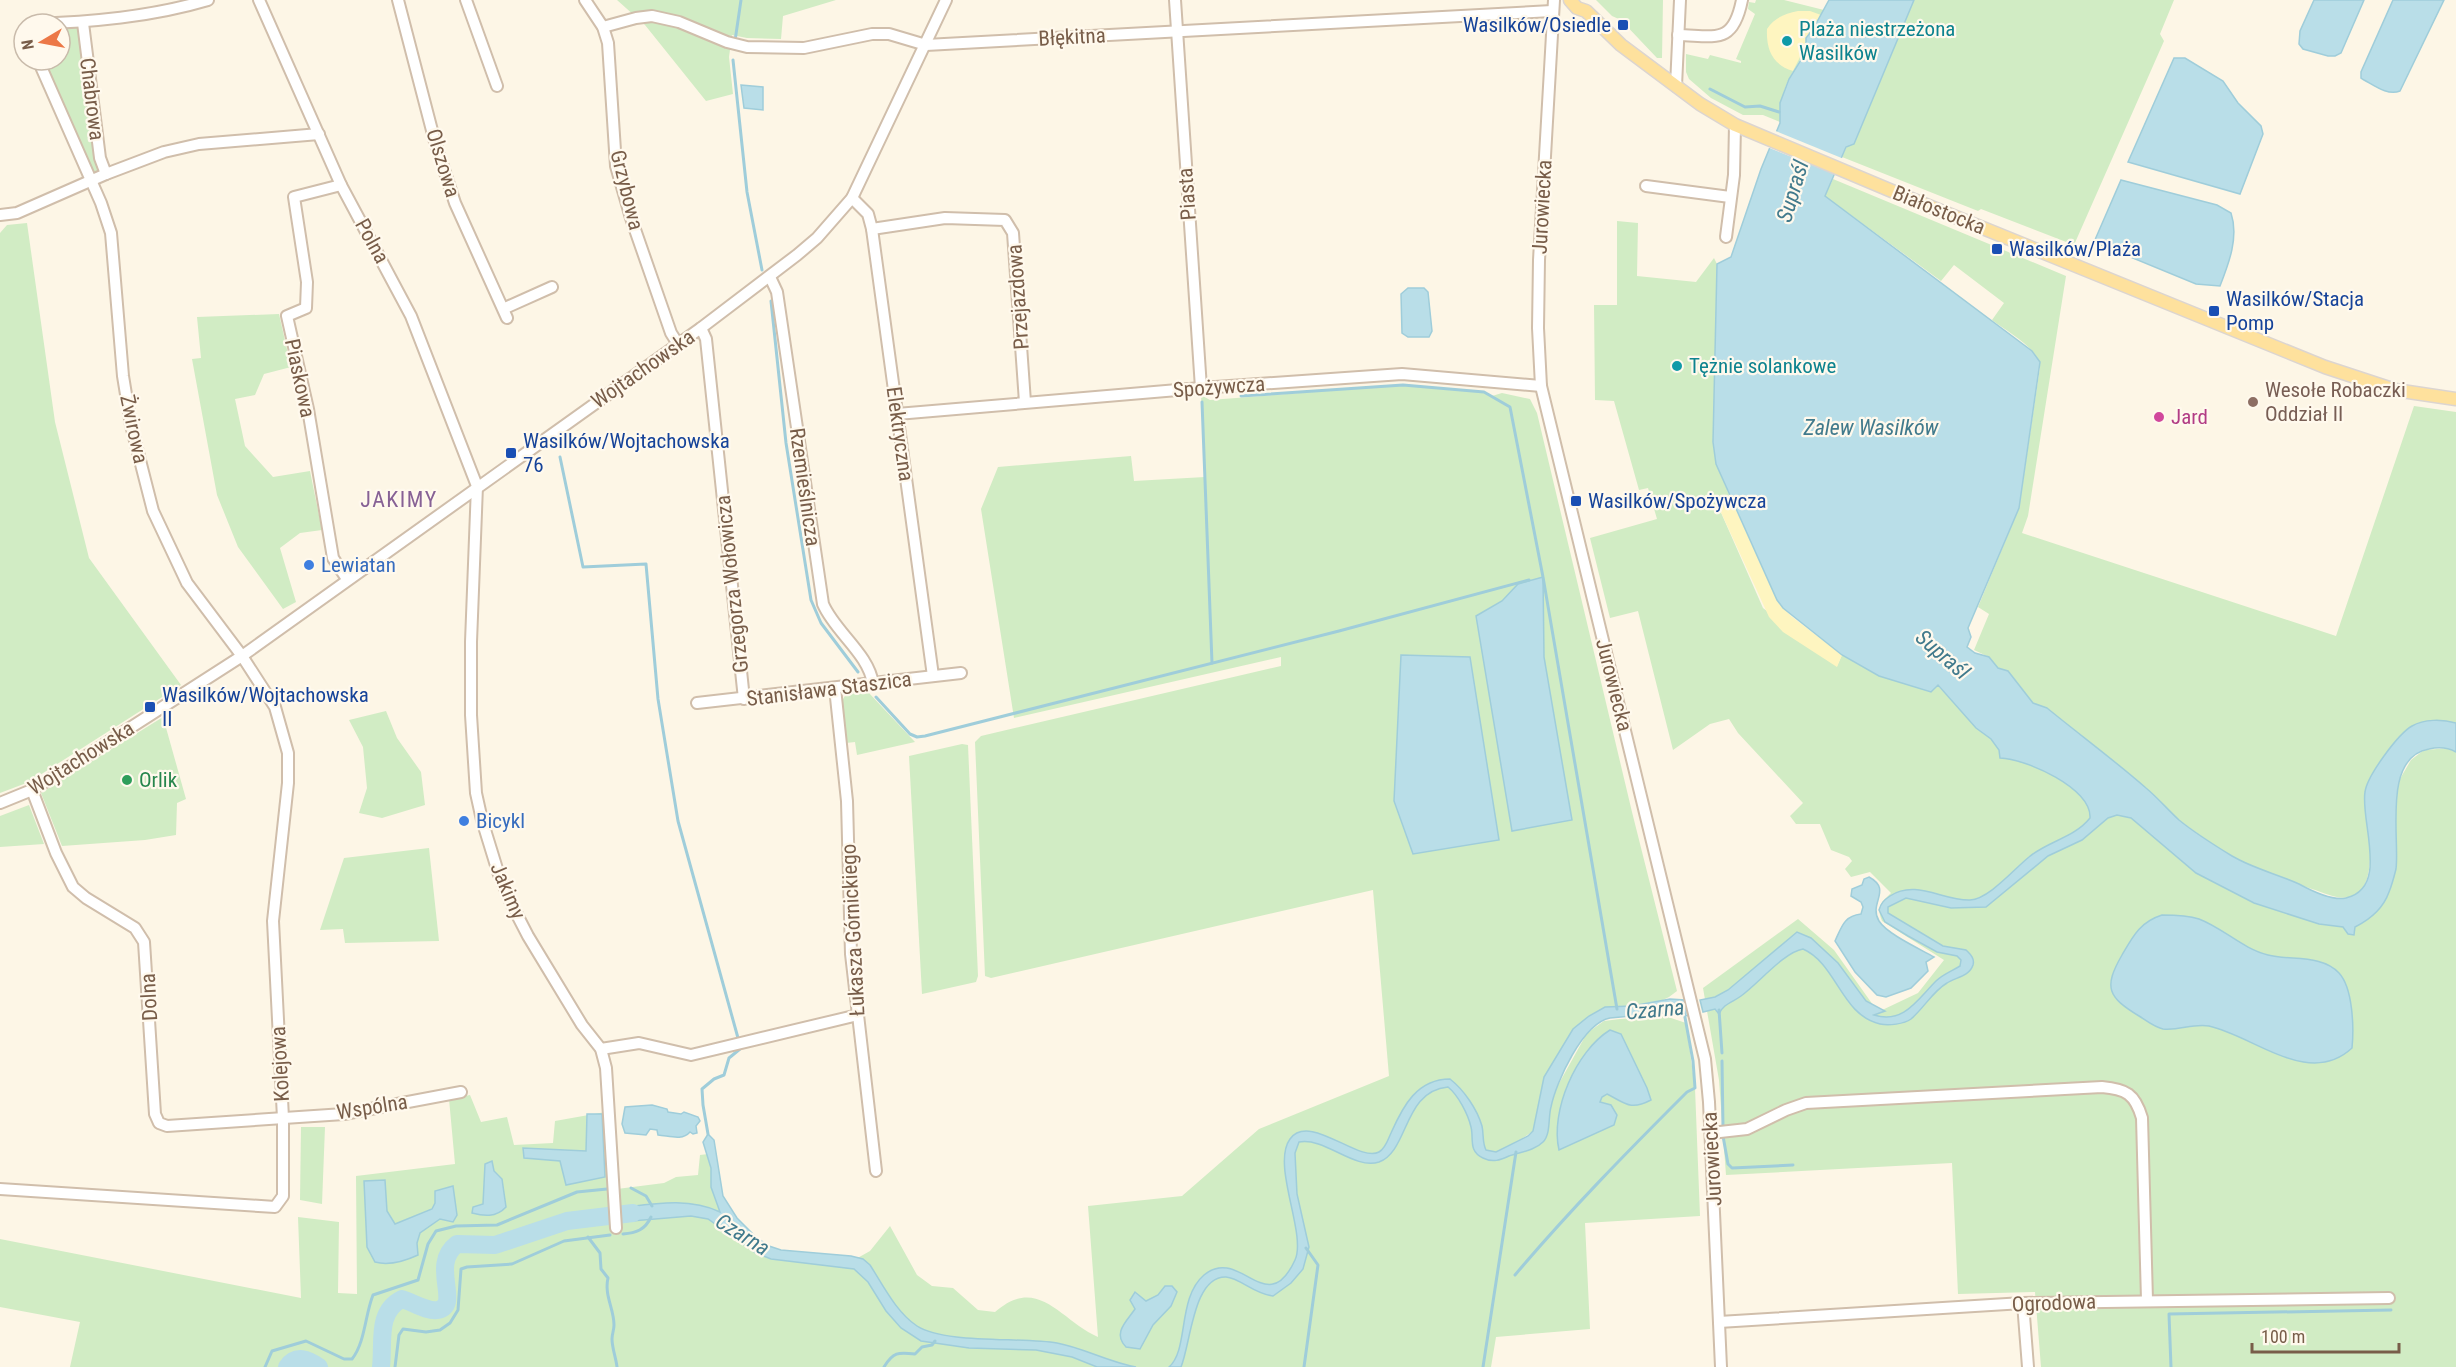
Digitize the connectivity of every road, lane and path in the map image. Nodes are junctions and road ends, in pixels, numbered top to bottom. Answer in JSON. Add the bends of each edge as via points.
{"nodes":[{"id":1,"x":208,"y":0,"type":"edge"},
{"id":2,"x":259,"y":0,"type":"edge"},
{"id":3,"x":398,"y":0,"type":"edge"},
{"id":4,"x":466,"y":0,"type":"edge"},
{"id":5,"x":585,"y":0,"type":"edge"},
{"id":6,"x":946,"y":0,"type":"edge"},
{"id":7,"x":1176,"y":0,"type":"edge"},
{"id":8,"x":1570,"y":0,"type":"edge"},
{"id":9,"x":1680,"y":0,"type":"edge"},
{"id":10,"x":1742,"y":0,"type":"edge"},
{"id":11,"x":1553,"y":5,"type":"edge"},
{"id":12,"x":1584,"y":6,"type":"edge"},
{"id":13,"x":83,"y":22,"type":"junction"},
{"id":14,"x":72,"y":23,"type":"edge"},
{"id":15,"x":604,"y":31,"type":"junction"},
{"id":16,"x":1177,"y":32,"type":"junction"},
{"id":17,"x":1678,"y":34,"type":"junction"},
{"id":18,"x":926,"y":45,"type":"junction"},
{"id":19,"x":43,"y":72,"type":"edge"},
{"id":20,"x":497,"y":86,"type":"dead end"},
{"id":21,"x":1676,"y":86,"type":"junction"},
{"id":22,"x":1735,"y":125,"type":"junction"},
{"id":23,"x":319,"y":134,"type":"junction"},
{"id":24,"x":106,"y":174,"type":"junction"},
{"id":25,"x":91,"y":180,"type":"junction"},
{"id":26,"x":341,"y":184,"type":"junction"},
{"id":27,"x":1646,"y":186,"type":"dead end"},
{"id":28,"x":1730,"y":197,"type":"junction"},
{"id":29,"x":852,"y":198,"type":"junction"},
{"id":30,"x":0,"y":215,"type":"edge"},
{"id":31,"x":872,"y":229,"type":"junction"},
{"id":32,"x":1726,"y":237,"type":"dead end"},
{"id":33,"x":770,"y":277,"type":"junction"},
{"id":34,"x":552,"y":287,"type":"dead end"},
{"id":35,"x":701,"y":328,"type":"junction"},
{"id":36,"x":678,"y":344,"type":"junction"},
{"id":37,"x":1541,"y":386,"type":"junction"},
{"id":38,"x":1201,"y":388,"type":"junction"},
{"id":39,"x":2456,"y":399,"type":"edge"},
{"id":40,"x":1026,"y":402,"type":"junction"},
{"id":41,"x":897,"y":414,"type":"junction"},
{"id":42,"x":477,"y":486,"type":"junction"},
{"id":43,"x":347,"y":579,"type":"junction"},
{"id":44,"x":242,"y":656,"type":"junction"},
{"id":45,"x":961,"y":673,"type":"dead end"},
{"id":46,"x":933,"y":676,"type":"junction"},
{"id":47,"x":873,"y":684,"type":"junction"},
{"id":48,"x":835,"y":688,"type":"junction"},
{"id":49,"x":744,"y":699,"type":"junction"},
{"id":50,"x":697,"y":703,"type":"dead end"},
{"id":51,"x":32,"y":790,"type":"junction"},
{"id":52,"x":0,"y":803,"type":"edge"},
{"id":53,"x":858,"y":1015,"type":"junction"},
{"id":54,"x":601,"y":1049,"type":"junction"},
{"id":55,"x":461,"y":1092,"type":"dead end"},
{"id":56,"x":283,"y":1118,"type":"junction"},
{"id":57,"x":1711,"y":1133,"type":"junction"},
{"id":58,"x":876,"y":1171,"type":"dead end"},
{"id":59,"x":0,"y":1189,"type":"edge"},
{"id":60,"x":616,"y":1228,"type":"dead end"},
{"id":61,"x":2389,"y":1298,"type":"dead end"},
{"id":62,"x":2147,"y":1300,"type":"junction"},
{"id":63,"x":2023,"y":1303,"type":"junction"},
{"id":64,"x":1719,"y":1322,"type":"junction"},
{"id":65,"x":1721,"y":1367,"type":"edge"},
{"id":66,"x":2028,"y":1367,"type":"edge"}],
"edges":[{"from":1,"to":13,"type":"street","via":[[175,10]]},
{"from":2,"to":23,"type":"street","name":"Polna"},
{"from":3,"to":34,"type":"street","name":"Olszowa","via":[[455,203],[506,313]]},
{"from":4,"to":20,"type":"street"},
{"from":5,"to":15,"type":"street","name":"Grzybowa"},
{"from":6,"to":18,"type":"street","name":"Wojtachowska"},
{"from":7,"to":16,"type":"street","name":"Piasta"},
{"from":8,"to":12,"type":"main road","name":"Białostocka","via":[[1577,8]]},
{"from":9,"to":17,"type":"street"},
{"from":10,"to":17,"type":"street","via":[[1738,18],[1728,32]]},
{"from":11,"to":16,"type":"street","name":"Błękitna"},
{"from":11,"to":37,"type":"street","name":"Jurowiecka","via":[[1538,284]]},
{"from":12,"to":21,"type":"main road","name":"Białostocka","via":[[1621,45]]},
{"from":13,"to":14,"type":"street"},
{"from":13,"to":24,"type":"street","name":"Chabrowa","via":[[100,158]]},
{"from":15,"to":18,"type":"street","name":"Błękitna","via":[[652,16],[747,46],[804,48],[872,34],[889,34]]},
{"from":15,"to":36,"type":"street","name":"Grzybowa","via":[[610,56],[616,166]]},
{"from":16,"to":18,"type":"street","name":"Błękitna"},
{"from":16,"to":38,"type":"street","name":"Piasta"},
{"from":17,"to":21,"type":"street"},
{"from":18,"to":29,"type":"street","name":"Wojtachowska"},
{"from":19,"to":25,"type":"street","name":"Żwirowa"},
{"from":21,"to":22,"type":"main road","name":"Białostocka"},
{"from":22,"to":28,"type":"street"},
{"from":22,"to":39,"type":"main road","name":"Białostocka","via":[[2325,367],[2395,390]]},
{"from":23,"to":24,"type":"street","via":[[199,144],[164,152]]},
{"from":23,"to":26,"type":"street","name":"Polna"},
{"from":24,"to":25,"type":"street"},
{"from":25,"to":30,"type":"street","via":[[17,213]]},
{"from":25,"to":44,"type":"street","name":"Żwirowa","via":[[111,232],[123,376],[131,426],[153,511],[187,583]]},
{"from":26,"to":42,"type":"street","name":"Polna","via":[[411,316]]},
{"from":26,"to":43,"type":"street","name":"Piaskowa","via":[[294,197],[307,282],[306,308],[287,316],[308,409],[333,558]]},
{"from":27,"to":28,"type":"street"},
{"from":28,"to":32,"type":"street"},
{"from":29,"to":31,"type":"street","name":"Elektryczna","via":[[868,214]]},
{"from":29,"to":33,"type":"street","name":"Wojtachowska","via":[[817,238]]},
{"from":31,"to":40,"type":"street","name":"Przejazdowa","via":[[945,218],[1005,220],[1013,233]]},
{"from":31,"to":41,"type":"street","name":"Elektryczna"},
{"from":33,"to":35,"type":"street","name":"Wojtachowska"},
{"from":33,"to":47,"type":"street","name":"Rzemieślnicza","via":[[777,292],[823,604],[837,629],[868,666]]},
{"from":35,"to":36,"type":"street","name":"Wojtachowska"},
{"from":35,"to":49,"type":"street","name":"Grzegorza Wołowicza","via":[[706,339]]},
{"from":36,"to":42,"type":"street","name":"Wojtachowska"},
{"from":37,"to":38,"type":"street","name":"Spożywcza","via":[[1402,374]]},
{"from":37,"to":57,"type":"street","name":"Jurowiecka","via":[[1696,1019],[1705,1059]]},
{"from":38,"to":40,"type":"street","name":"Spożywcza"},
{"from":40,"to":41,"type":"street","name":"Spożywcza"},
{"from":41,"to":46,"type":"street","name":"Elektryczna"},
{"from":42,"to":43,"type":"street","name":"Wojtachowska"},
{"from":42,"to":54,"type":"street","name":"Jakimy","via":[[471,642],[476,793],[498,872],[512,905],[582,1025]]},
{"from":43,"to":44,"type":"street","name":"Wojtachowska"},
{"from":44,"to":51,"type":"street","name":"Wojtachowska"},
{"from":44,"to":56,"type":"street","name":"Kolejowa","via":[[275,707],[288,753],[273,921]]},
{"from":45,"to":46,"type":"street","name":"Stanisława Staszica"},
{"from":46,"to":47,"type":"street","name":"Stanisława Staszica"},
{"from":47,"to":48,"type":"street","name":"Stanisława Staszica"},
{"from":48,"to":49,"type":"street","name":"Stanisława Staszica"},
{"from":48,"to":53,"type":"street","name":"Łukasza Górnickiego","via":[[847,801],[850,954]]},
{"from":49,"to":50,"type":"street","name":"Stanisława Staszica"},
{"from":51,"to":52,"type":"street","name":"Wojtachowska"},
{"from":51,"to":56,"type":"street","name":"Dolna","via":[[73,886],[135,928],[144,942],[155,1114],[159,1123],[167,1126]]},
{"from":53,"to":54,"type":"street","via":[[691,1055],[639,1043]]},
{"from":53,"to":58,"type":"street","name":"Łukasza Górnickiego"},
{"from":54,"to":60,"type":"street","name":"Jakimy","via":[[606,1068]]},
{"from":55,"to":56,"type":"street","name":"Wspólna","via":[[344,1114]]},
{"from":56,"to":59,"type":"street","name":"Kolejowa","via":[[283,1196],[275,1207]]},
{"from":57,"to":62,"type":"street","via":[[1747,1129],[1806,1103],[2115,1088],[2128,1093],[2137,1103],[2142,1118]]},
{"from":57,"to":64,"type":"street","name":"Jurowiecka"},
{"from":61,"to":62,"type":"street","name":"Ogrodowa"},
{"from":62,"to":63,"type":"street","name":"Ogrodowa"},
{"from":63,"to":64,"type":"street","name":"Ogrodowa"},
{"from":63,"to":66,"type":"street"},
{"from":64,"to":65,"type":"street","name":"Jurowiecka"}]}
